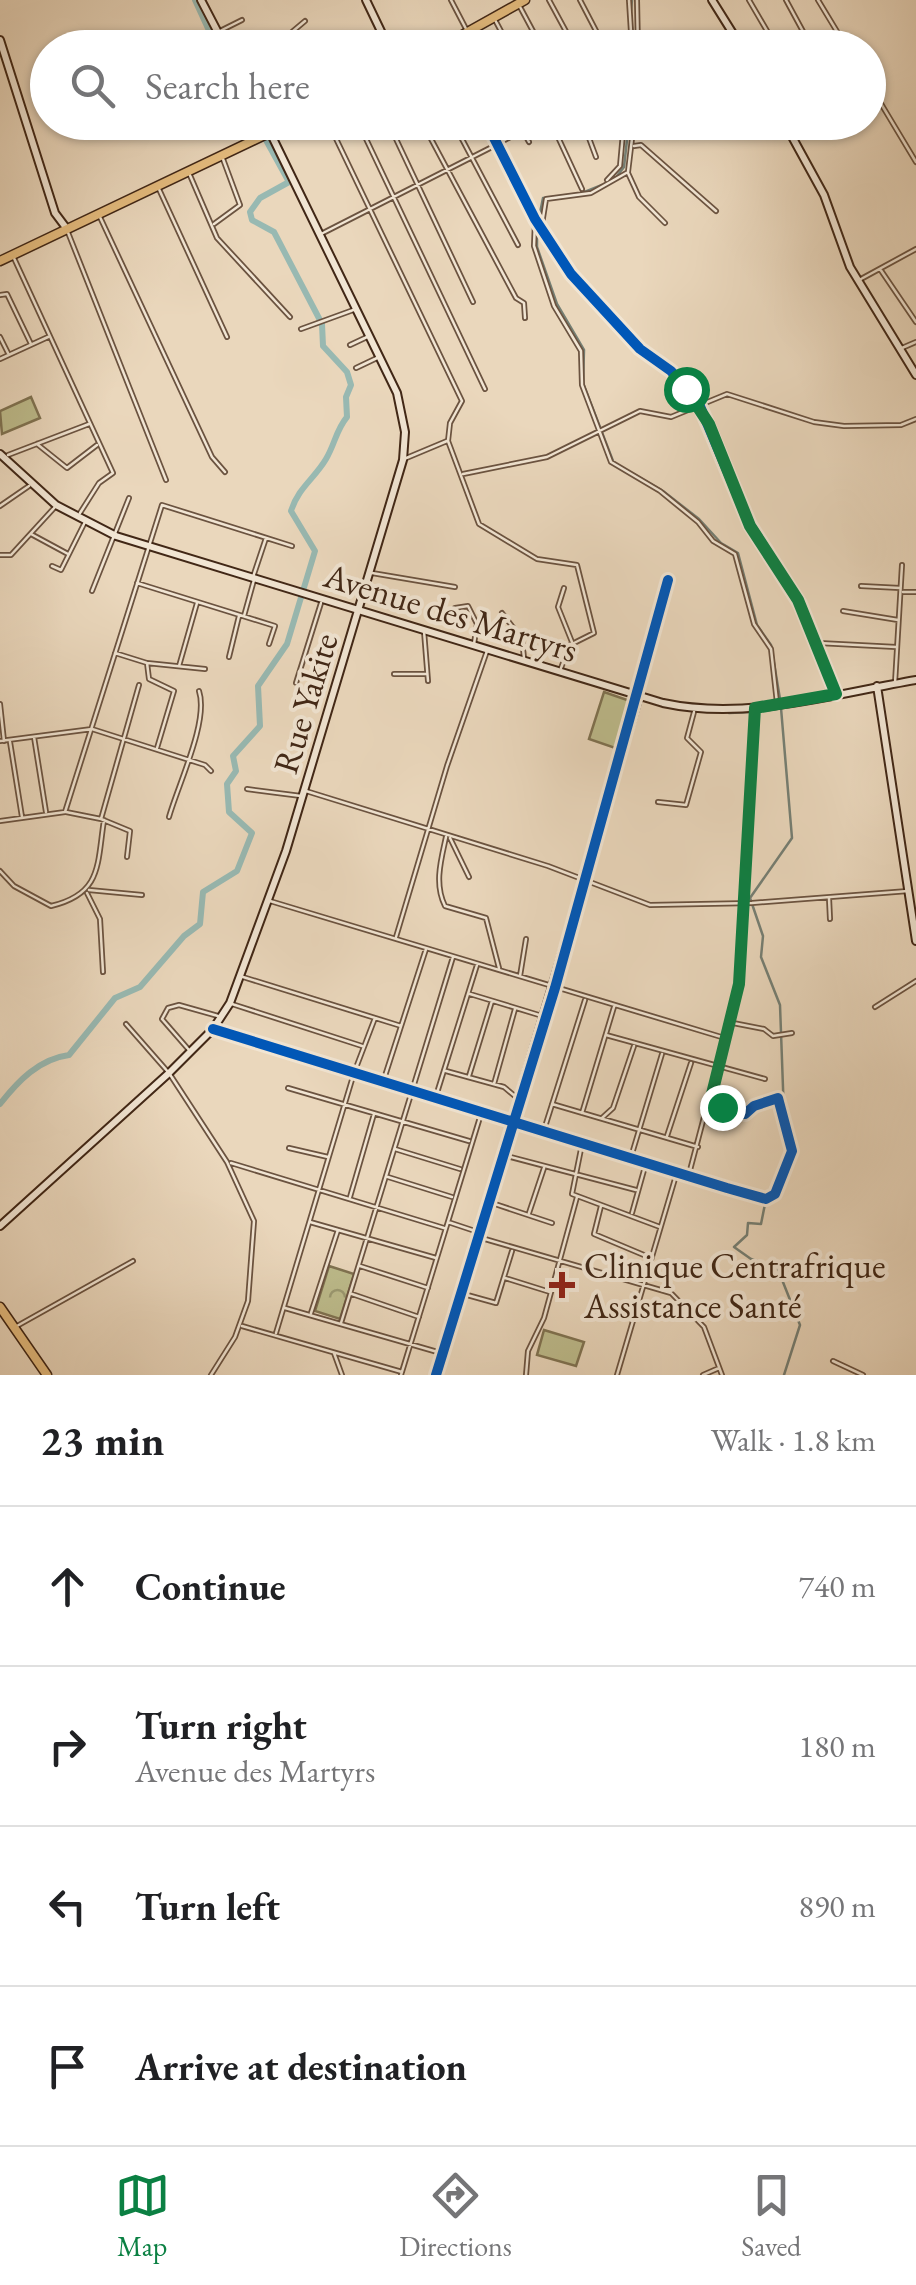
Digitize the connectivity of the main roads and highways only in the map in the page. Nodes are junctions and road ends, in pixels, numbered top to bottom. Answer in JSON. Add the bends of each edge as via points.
{"nodes":[{"id":1,"x":201,"y":0,"type":"edge"},
{"id":2,"x":366,"y":0,"type":"edge"},
{"id":3,"x":712,"y":0,"type":"edge"},
{"id":4,"x":522,"y":2,"type":"edge"},
{"id":5,"x":217,"y":30,"type":"edge"},
{"id":6,"x":380,"y":30,"type":"edge"},
{"id":7,"x":472,"y":30,"type":"edge"},
{"id":8,"x":731,"y":30,"type":"edge"},
{"id":9,"x":0,"y":40,"type":"edge"},
{"id":10,"x":30,"y":133,"type":"edge"},
{"id":11,"x":32,"y":140,"type":"edge"},
{"id":12,"x":257,"y":140,"type":"edge"},
{"id":13,"x":271,"y":140,"type":"edge"},
{"id":14,"x":496,"y":140,"type":"edge"},
{"id":15,"x":794,"y":140,"type":"edge"},
{"id":16,"x":67,"y":229,"type":"junction"},
{"id":17,"x":0,"y":261,"type":"edge"},
{"id":18,"x":916,"y":375,"type":"edge"},
{"id":19,"x":2,"y":459,"type":"edge"},
{"id":20,"x":360,"y":610,"type":"junction"},
{"id":21,"x":916,"y":680,"type":"edge"},
{"id":22,"x":878,"y":686,"type":"junction"},
{"id":23,"x":836,"y":694,"type":"junction"},
{"id":24,"x":638,"y":696,"type":"junction"},
{"id":25,"x":916,"y":941,"type":"edge"},
{"id":26,"x":0,"y":1226,"type":"edge"},
{"id":27,"x":0,"y":1307,"type":"edge"},
{"id":28,"x":47,"y":1375,"type":"edge"},
{"id":29,"x":436,"y":1375,"type":"edge"}],
"edges":[{"from":1,"to":5,"type":"main road"},
{"from":2,"to":6,"type":"main road"},
{"from":3,"to":8,"type":"main road"},
{"from":4,"to":7,"type":"main road"},
{"from":9,"to":10,"type":"main road"},
{"from":11,"to":16,"type":"main road"},
{"from":12,"to":16,"type":"main road"},
{"from":13,"to":20,"type":"main road","name":"Rue Yakite","via":[[322,233],[401,406],[403,460]]},
{"from":14,"to":23,"type":"main road","via":[[581,287],[699,404],[750,526],[798,600]]},
{"from":15,"to":18,"type":"main road","via":[[823,192],[850,267]]},
{"from":16,"to":17,"type":"main road"},
{"from":19,"to":20,"type":"main road","name":"Avenue des Martyrs","via":[[56,506],[116,536]]},
{"from":20,"to":24,"type":"main road","name":"Avenue des Martyrs"},
{"from":20,"to":26,"type":"main road","name":"Rue Yakite","via":[[270,900],[222,1017]]},
{"from":21,"to":22,"type":"main road","name":"Avenue des Martyrs"},
{"from":22,"to":23,"type":"main road","name":"Avenue des Martyrs"},
{"from":22,"to":25,"type":"main road"},
{"from":23,"to":24,"type":"main road","name":"Avenue des Martyrs","via":[[755,708],[695,709]]},
{"from":24,"to":29,"type":"main road"},
{"from":27,"to":28,"type":"main road"}]}
